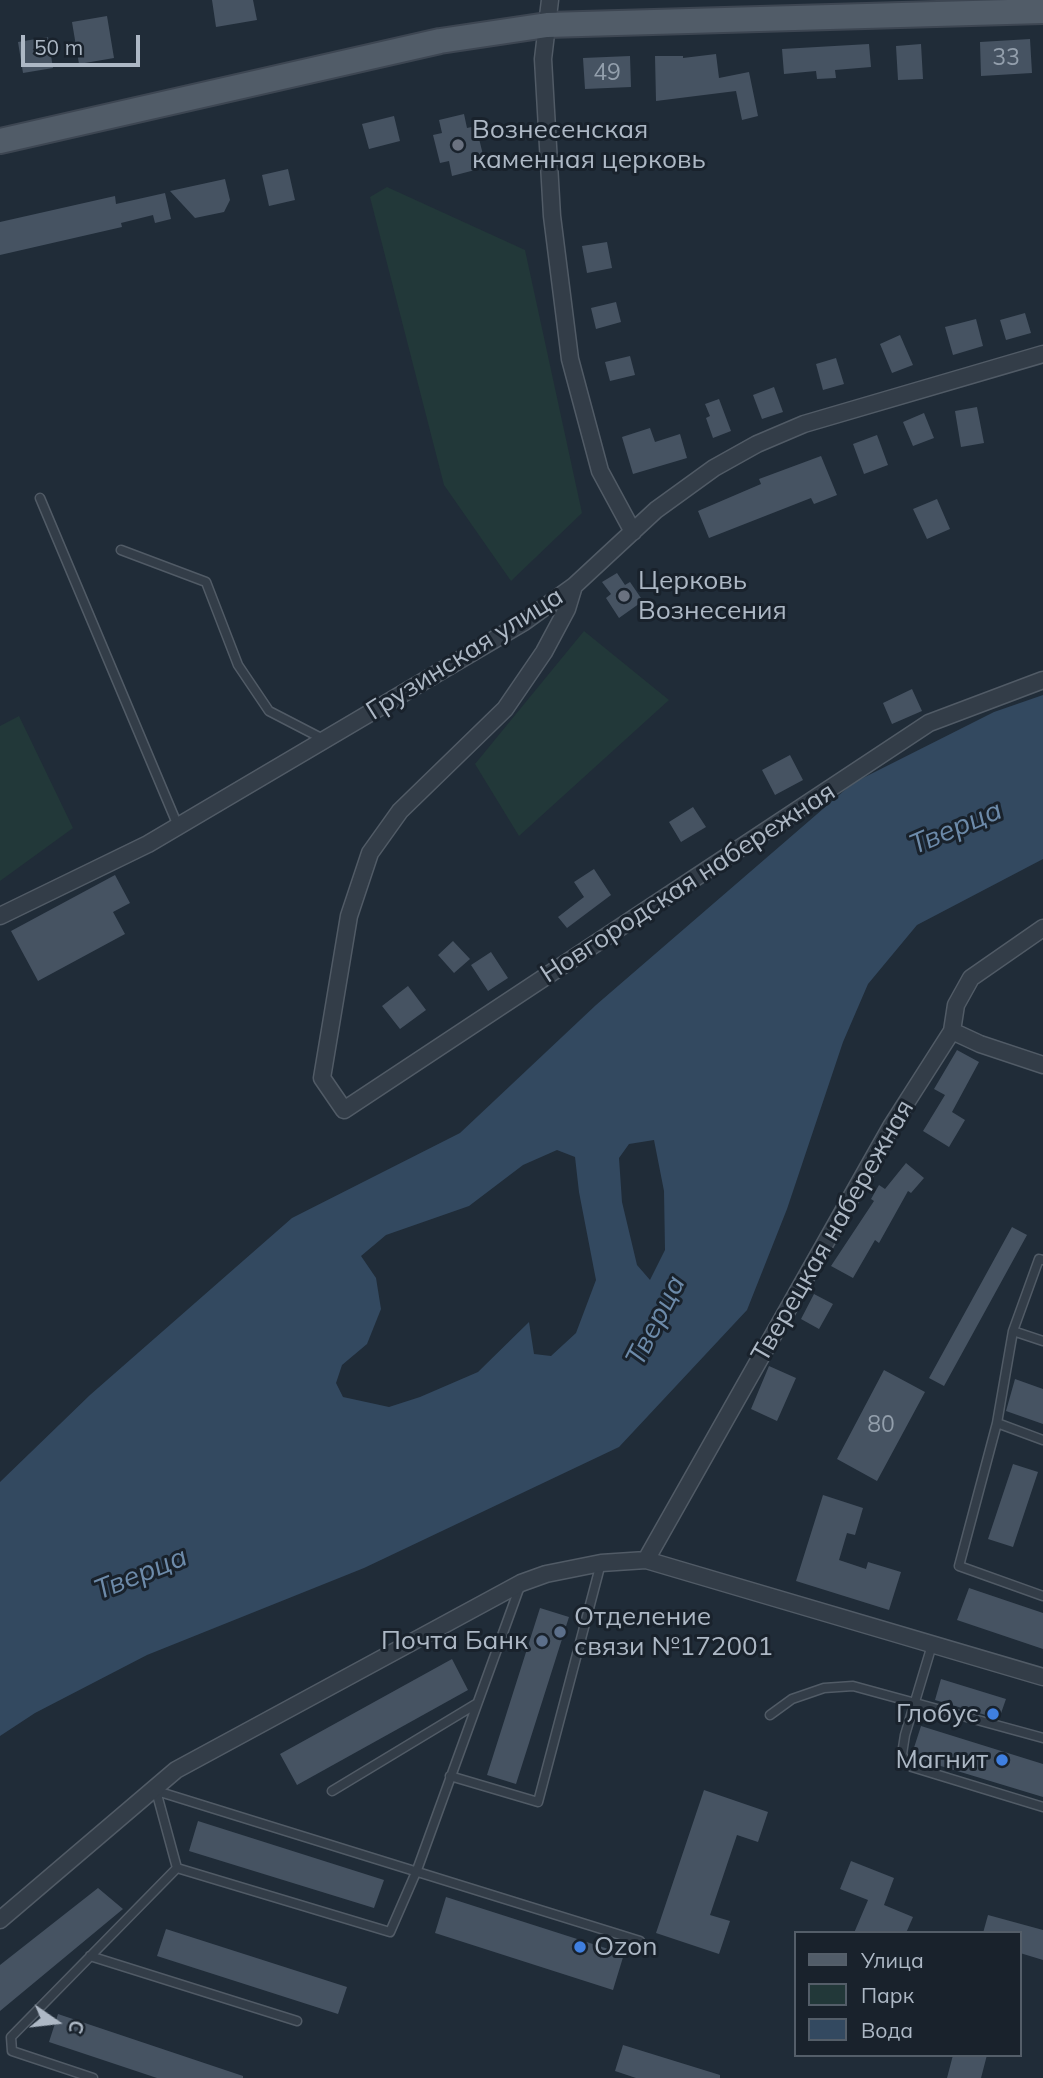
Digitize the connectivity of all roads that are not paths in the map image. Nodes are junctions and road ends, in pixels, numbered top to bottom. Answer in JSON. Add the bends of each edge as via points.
{"nodes":[{"id":1,"x":550,"y":0,"type":"edge"},
{"id":2,"x":1043,"y":11,"type":"edge"},
{"id":3,"x":547,"y":25,"type":"junction"},
{"id":4,"x":0,"y":141,"type":"edge"},
{"id":5,"x":1043,"y":354,"type":"edge"},
{"id":6,"x":40,"y":498,"type":"dead end"},
{"id":7,"x":633,"y":532,"type":"junction"},
{"id":8,"x":121,"y":550,"type":"dead end"},
{"id":9,"x":574,"y":586,"type":"junction"},
{"id":10,"x":1043,"y":680,"type":"edge"},
{"id":11,"x":325,"y":740,"type":"junction"},
{"id":12,"x":177,"y":826,"type":"junction"},
{"id":13,"x":0,"y":916,"type":"edge"},
{"id":14,"x":1043,"y":928,"type":"edge"},
{"id":15,"x":952,"y":1031,"type":"junction"},
{"id":16,"x":1043,"y":1065,"type":"edge"},
{"id":17,"x":1043,"y":1260,"type":"edge"},
{"id":18,"x":1013,"y":1331,"type":"junction"},
{"id":19,"x":1043,"y":1341,"type":"edge"},
{"id":20,"x":997,"y":1423,"type":"junction"},
{"id":21,"x":1043,"y":1440,"type":"edge"},
{"id":22,"x":646,"y":1560,"type":"junction"},
{"id":23,"x":601,"y":1563,"type":"junction"},
{"id":24,"x":521,"y":1583,"type":"junction"},
{"id":25,"x":1043,"y":1596,"type":"edge"},
{"id":26,"x":932,"y":1645,"type":"junction"},
{"id":27,"x":1043,"y":1677,"type":"edge"},
{"id":28,"x":915,"y":1702,"type":"junction"},
{"id":29,"x":476,"y":1704,"type":"junction"},
{"id":30,"x":770,"y":1715,"type":"dead end"},
{"id":31,"x":1043,"y":1738,"type":"edge"},
{"id":32,"x":450,"y":1776,"type":"junction"},
{"id":33,"x":155,"y":1787,"type":"junction"},
{"id":34,"x":332,"y":1791,"type":"dead end"},
{"id":35,"x":1043,"y":1807,"type":"edge"},
{"id":36,"x":177,"y":1868,"type":"junction"},
{"id":37,"x":417,"y":1870,"type":"junction"},
{"id":38,"x":0,"y":1920,"type":"edge"},
{"id":39,"x":640,"y":1941,"type":"dead end"},
{"id":40,"x":90,"y":1956,"type":"junction"},
{"id":41,"x":297,"y":2021,"type":"dead end"},
{"id":42,"x":93,"y":2078,"type":"edge"}],
"edges":[{"from":1,"to":3,"type":"street"},
{"from":2,"to":3,"type":"main road"},
{"from":3,"to":4,"type":"main road","via":[[440,41]]},
{"from":3,"to":7,"type":"street","via":[[543,59],[552,216],[570,359],[600,471]]},
{"from":5,"to":7,"type":"street","name":"Грузинская улица","via":[[804,424],[757,443],[714,468]]},
{"from":6,"to":12,"type":"lane"},
{"from":7,"to":9,"type":"street","name":"Грузинская улица"},
{"from":8,"to":11,"type":"lane","via":[[206,582],[238,665],[270,711]]},
{"from":9,"to":10,"type":"street","name":"Новгородская набережная","via":[[568,609],[544,652],[505,709],[400,811],[370,853],[349,916],[322,1078],[344,1110],[929,723]]},
{"from":9,"to":11,"type":"street","name":"Грузинская улица","via":[[524,622]]},
{"from":11,"to":12,"type":"street","name":"Грузинская улица"},
{"from":12,"to":13,"type":"street","name":"Грузинская улица"},
{"from":14,"to":15,"type":"street","name":"Тверецкая набережная","via":[[971,978],[956,1004]]},
{"from":15,"to":16,"type":"street"},
{"from":15,"to":22,"type":"street","name":"Тверецкая набережная","via":[[892,1125]]},
{"from":17,"to":18,"type":"lane","via":[[1039,1259]]},
{"from":18,"to":19,"type":"lane"},
{"from":18,"to":20,"type":"lane"},
{"from":20,"to":21,"type":"lane"},
{"from":20,"to":25,"type":"lane","via":[[959,1566]]},
{"from":22,"to":23,"type":"street"},
{"from":22,"to":26,"type":"street"},
{"from":23,"to":24,"type":"street"},
{"from":23,"to":32,"type":"lane","via":[[538,1802]]},
{"from":24,"to":29,"type":"lane"},
{"from":24,"to":33,"type":"street","via":[[176,1770]]},
{"from":26,"to":27,"type":"street"},
{"from":26,"to":28,"type":"lane"},
{"from":28,"to":30,"type":"lane","via":[[853,1686],[834,1687],[792,1699]]},
{"from":28,"to":31,"type":"lane"},
{"from":28,"to":35,"type":"lane","via":[[902,1754],[912,1767]]},
{"from":29,"to":32,"type":"lane"},
{"from":29,"to":34,"type":"lane"},
{"from":32,"to":37,"type":"lane"},
{"from":33,"to":36,"type":"lane"},
{"from":33,"to":37,"type":"lane"},
{"from":33,"to":38,"type":"street"},
{"from":36,"to":37,"type":"lane","via":[[390,1932]]},
{"from":36,"to":40,"type":"lane"},
{"from":37,"to":39,"type":"lane"},
{"from":40,"to":41,"type":"lane"},
{"from":40,"to":42,"type":"lane","via":[[11,2037],[12,2051]]}]}
